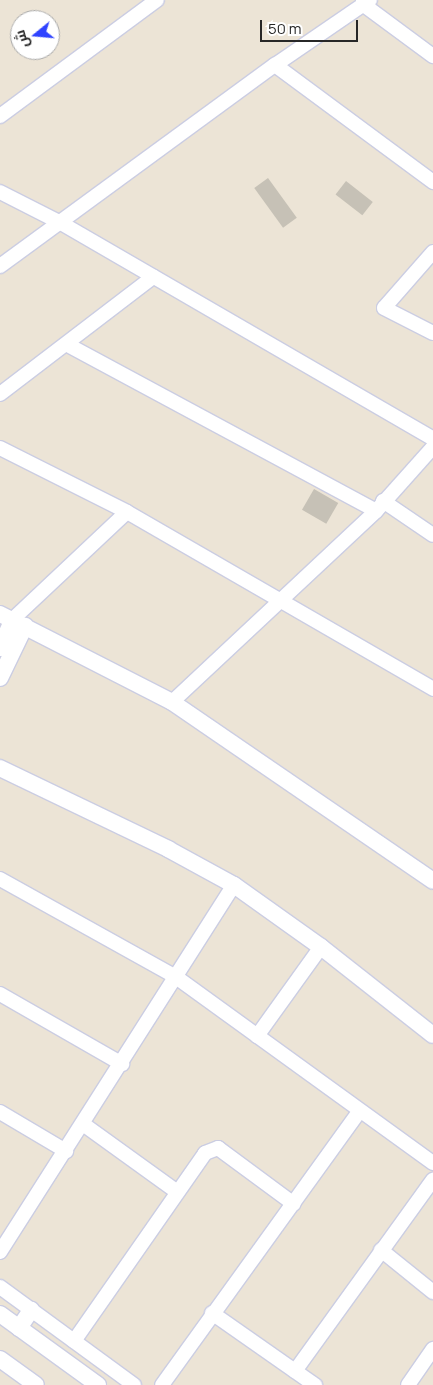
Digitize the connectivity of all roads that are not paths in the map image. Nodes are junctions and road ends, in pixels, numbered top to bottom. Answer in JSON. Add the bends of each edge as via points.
{"nodes":[{"id":1,"x":158,"y":0,"type":"edge"},
{"id":2,"x":366,"y":2,"type":"edge"},
{"id":3,"x":433,"y":56,"type":"edge"},
{"id":4,"x":275,"y":65,"type":"junction"},
{"id":5,"x":0,"y":116,"type":"edge"},
{"id":6,"x":433,"y":182,"type":"edge"},
{"id":7,"x":0,"y":192,"type":"edge"},
{"id":8,"x":61,"y":223,"type":"junction"},
{"id":9,"x":433,"y":252,"type":"edge"},
{"id":10,"x":0,"y":266,"type":"edge"},
{"id":11,"x":153,"y":277,"type":"junction"},
{"id":12,"x":433,"y":333,"type":"edge"},
{"id":13,"x":68,"y":345,"type":"junction"},
{"id":14,"x":0,"y":394,"type":"edge"},
{"id":15,"x":433,"y":439,"type":"edge"},
{"id":16,"x":433,"y":447,"type":"edge"},
{"id":17,"x":0,"y":448,"type":"edge"},
{"id":18,"x":380,"y":506,"type":"junction"},
{"id":19,"x":127,"y":512,"type":"junction"},
{"id":20,"x":433,"y":536,"type":"edge"},
{"id":21,"x":282,"y":601,"type":"junction"},
{"id":22,"x":13,"y":620,"type":"edge"},
{"id":23,"x":0,"y":648,"type":"edge"},
{"id":24,"x":0,"y":678,"type":"edge"},
{"id":25,"x":433,"y":689,"type":"edge"},
{"id":26,"x":172,"y":702,"type":"junction"},
{"id":27,"x":0,"y":768,"type":"edge"},
{"id":28,"x":0,"y":879,"type":"edge"},
{"id":29,"x":433,"y":881,"type":"edge"},
{"id":30,"x":234,"y":885,"type":"junction"},
{"id":31,"x":321,"y":947,"type":"junction"},
{"id":32,"x":176,"y":977,"type":"junction"},
{"id":33,"x":0,"y":994,"type":"edge"},
{"id":34,"x":433,"y":1035,"type":"edge"},
{"id":35,"x":257,"y":1036,"type":"junction"},
{"id":36,"x":122,"y":1064,"type":"junction"},
{"id":37,"x":0,"y":1112,"type":"edge"},
{"id":38,"x":359,"y":1112,"type":"junction"},
{"id":39,"x":83,"y":1124,"type":"junction"},
{"id":40,"x":66,"y":1151,"type":"junction"},
{"id":41,"x":433,"y":1163,"type":"edge"},
{"id":42,"x":433,"y":1180,"type":"edge"},
{"id":43,"x":176,"y":1191,"type":"junction"},
{"id":44,"x":294,"y":1204,"type":"junction"},
{"id":45,"x":381,"y":1250,"type":"junction"},
{"id":46,"x":0,"y":1252,"type":"edge"},
{"id":47,"x":0,"y":1287,"type":"edge"},
{"id":48,"x":433,"y":1292,"type":"edge"},
{"id":49,"x":31,"y":1310,"type":"junction"},
{"id":50,"x":212,"y":1313,"type":"junction"},
{"id":51,"x":0,"y":1314,"type":"edge"},
{"id":52,"x":19,"y":1328,"type":"junction"},
{"id":53,"x":74,"y":1341,"type":"junction"},
{"id":54,"x":433,"y":1349,"type":"edge"},
{"id":55,"x":0,"y":1359,"type":"edge"},
{"id":56,"x":295,"y":1371,"type":"junction"},
{"id":57,"x":36,"y":1385,"type":"edge"},
{"id":58,"x":98,"y":1385,"type":"edge"},
{"id":59,"x":134,"y":1385,"type":"edge"},
{"id":60,"x":162,"y":1385,"type":"edge"},
{"id":61,"x":315,"y":1385,"type":"edge"},
{"id":62,"x":408,"y":1385,"type":"edge"}],
"edges":[{"from":1,"to":5,"type":"street"},
{"from":2,"to":3,"type":"street"},
{"from":2,"to":4,"type":"street"},
{"from":4,"to":6,"type":"street"},
{"from":4,"to":8,"type":"street"},
{"from":7,"to":8,"type":"street"},
{"from":8,"to":10,"type":"street"},
{"from":8,"to":11,"type":"street"},
{"from":9,"to":12,"type":"street","via":[[384,308]]},
{"from":11,"to":13,"type":"street"},
{"from":11,"to":15,"type":"street"},
{"from":13,"to":14,"type":"street"},
{"from":13,"to":18,"type":"street"},
{"from":16,"to":18,"type":"street"},
{"from":17,"to":19,"type":"street"},
{"from":18,"to":20,"type":"street"},
{"from":18,"to":21,"type":"street"},
{"from":19,"to":21,"type":"street"},
{"from":19,"to":22,"type":"street"},
{"from":21,"to":25,"type":"street"},
{"from":21,"to":26,"type":"street"},
{"from":22,"to":23,"type":"street"},
{"from":22,"to":24,"type":"street"},
{"from":22,"to":26,"type":"street"},
{"from":26,"to":29,"type":"street"},
{"from":27,"to":30,"type":"street"},
{"from":28,"to":32,"type":"street"},
{"from":30,"to":31,"type":"street"},
{"from":30,"to":32,"type":"street"},
{"from":31,"to":34,"type":"street"},
{"from":31,"to":35,"type":"street"},
{"from":32,"to":35,"type":"street"},
{"from":32,"to":36,"type":"street"},
{"from":33,"to":36,"type":"street"},
{"from":35,"to":38,"type":"street"},
{"from":36,"to":39,"type":"street"},
{"from":37,"to":40,"type":"street"},
{"from":38,"to":41,"type":"street"},
{"from":38,"to":44,"type":"street"},
{"from":39,"to":40,"type":"street"},
{"from":39,"to":43,"type":"street"},
{"from":40,"to":46,"type":"street"},
{"from":42,"to":45,"type":"street"},
{"from":43,"to":44,"type":"street","via":[[205,1153],[218,1148]]},
{"from":43,"to":53,"type":"street"},
{"from":44,"to":50,"type":"street"},
{"from":45,"to":48,"type":"street"},
{"from":45,"to":56,"type":"street"},
{"from":47,"to":49,"type":"street"},
{"from":49,"to":52,"type":"street"},
{"from":49,"to":53,"type":"street"},
{"from":50,"to":56,"type":"street"},
{"from":50,"to":60,"type":"street"},
{"from":51,"to":52,"type":"street"},
{"from":52,"to":58,"type":"street"},
{"from":53,"to":59,"type":"street"},
{"from":54,"to":62,"type":"street"},
{"from":55,"to":57,"type":"street"},
{"from":56,"to":61,"type":"street"}]}
